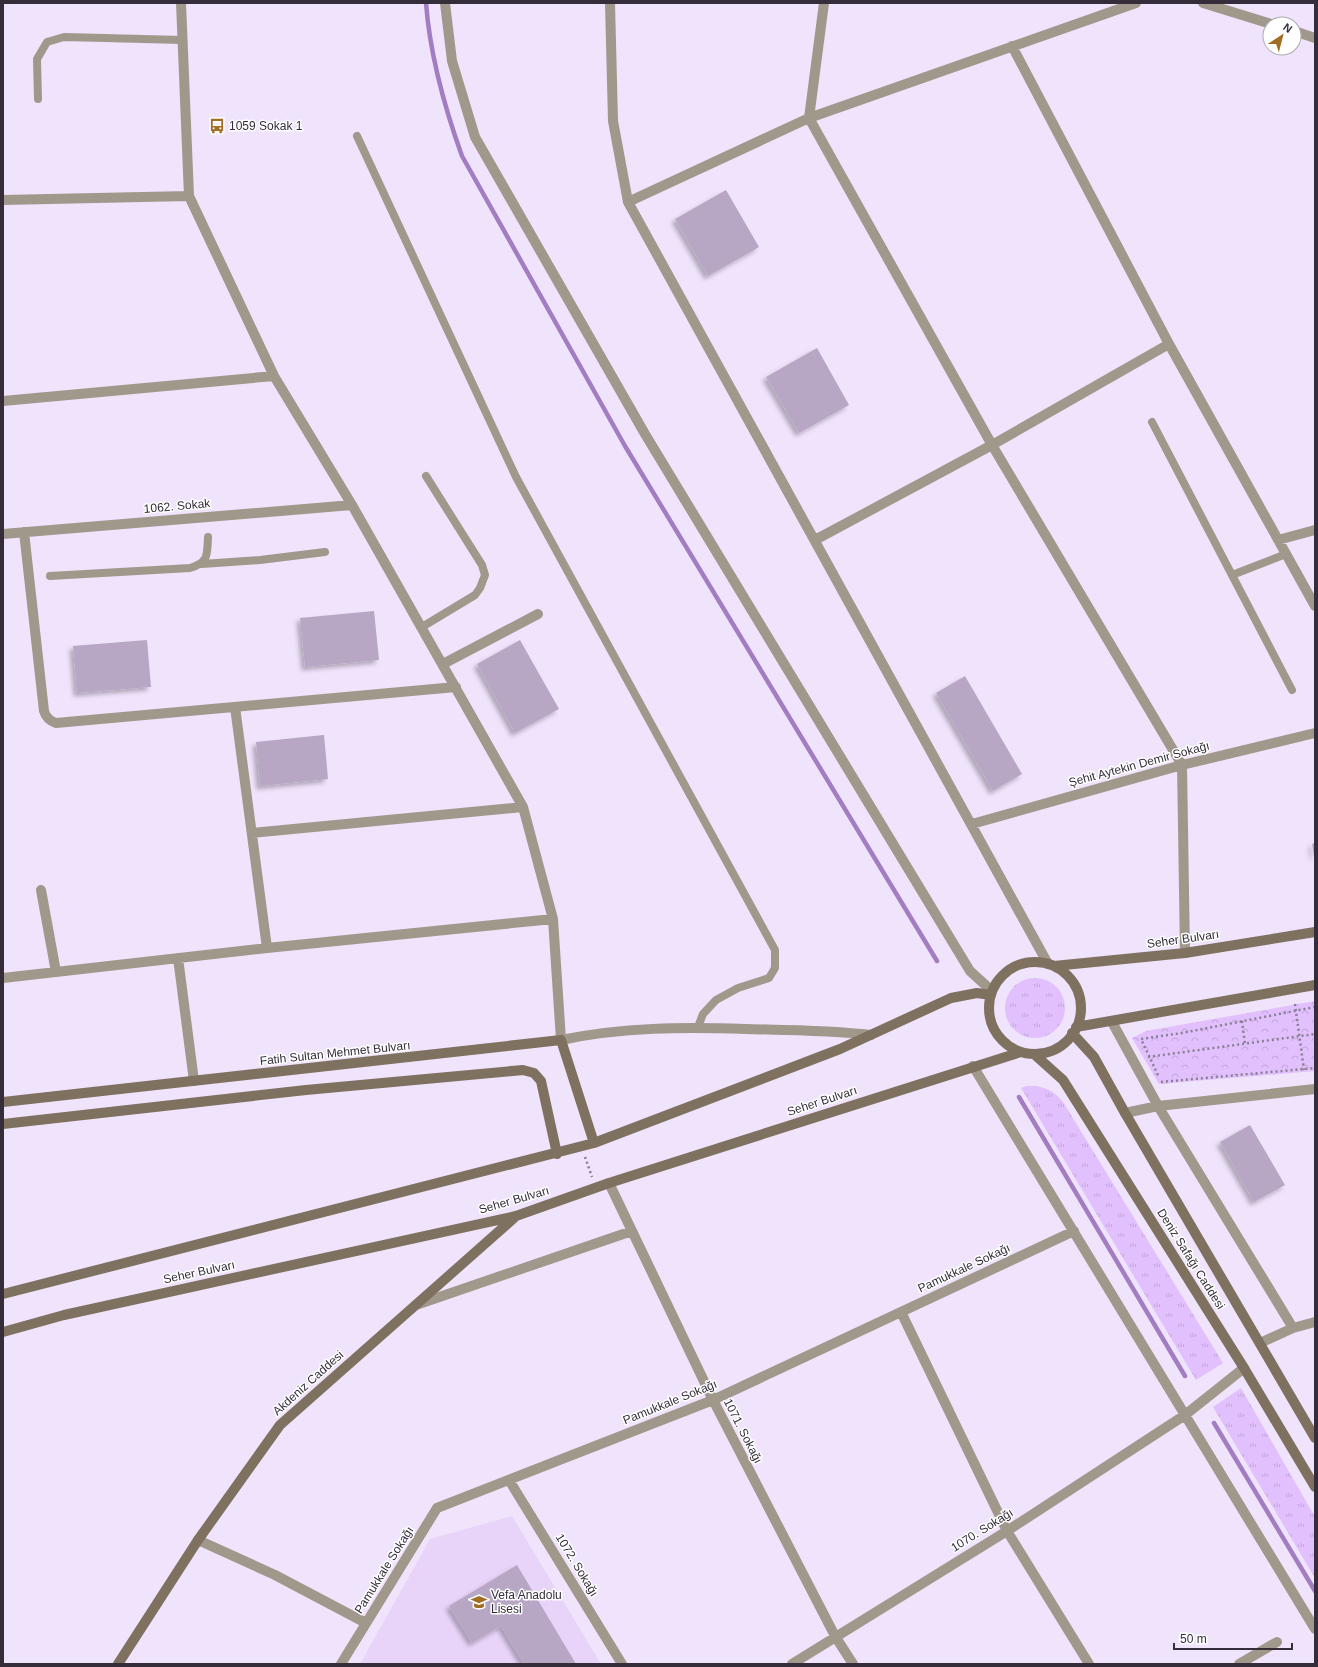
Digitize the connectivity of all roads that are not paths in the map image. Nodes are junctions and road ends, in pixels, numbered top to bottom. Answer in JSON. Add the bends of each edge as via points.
{"nodes":[{"id":1,"x":182,"y":3,"type":"edge"},
{"id":2,"x":445,"y":3,"type":"edge"},
{"id":3,"x":610,"y":3,"type":"edge"},
{"id":4,"x":824,"y":3,"type":"edge"},
{"id":5,"x":1136,"y":3,"type":"edge"},
{"id":6,"x":1203,"y":3,"type":"edge"},
{"id":7,"x":1262,"y":21,"type":"edge"},
{"id":8,"x":1302,"y":34,"type":"edge"},
{"id":9,"x":1315,"y":39,"type":"edge"},
{"id":10,"x":183,"y":40,"type":"junction"},
{"id":11,"x":1012,"y":46,"type":"junction"},
{"id":12,"x":38,"y":98,"type":"dead end"},
{"id":13,"x":809,"y":118,"type":"junction"},
{"id":14,"x":357,"y":136,"type":"dead end"},
{"id":15,"x":189,"y":196,"type":"junction"},
{"id":16,"x":3,"y":200,"type":"edge"},
{"id":17,"x":628,"y":202,"type":"junction"},
{"id":18,"x":1169,"y":344,"type":"junction"},
{"id":19,"x":274,"y":376,"type":"junction"},
{"id":20,"x":3,"y":401,"type":"edge"},
{"id":21,"x":1152,"y":422,"type":"dead end"},
{"id":22,"x":992,"y":445,"type":"junction"},
{"id":23,"x":426,"y":476,"type":"dead end"},
{"id":24,"x":352,"y":505,"type":"junction"},
{"id":25,"x":1315,"y":530,"type":"edge"},
{"id":26,"x":24,"y":532,"type":"junction"},
{"id":27,"x":3,"y":534,"type":"edge"},
{"id":28,"x":208,"y":537,"type":"dead end"},
{"id":29,"x":815,"y":540,"type":"junction"},
{"id":30,"x":1278,"y":540,"type":"junction"},
{"id":31,"x":326,"y":552,"type":"dead end"},
{"id":32,"x":1286,"y":554,"type":"junction"},
{"id":33,"x":202,"y":564,"type":"junction"},
{"id":34,"x":1232,"y":575,"type":"junction"},
{"id":35,"x":50,"y":576,"type":"dead end"},
{"id":36,"x":1315,"y":606,"type":"edge"},
{"id":37,"x":538,"y":614,"type":"dead end"},
{"id":38,"x":422,"y":627,"type":"junction"},
{"id":39,"x":443,"y":664,"type":"junction"},
{"id":40,"x":456,"y":687,"type":"junction"},
{"id":41,"x":1292,"y":690,"type":"dead end"},
{"id":42,"x":236,"y":707,"type":"junction"},
{"id":43,"x":1315,"y":733,"type":"edge"},
{"id":44,"x":1182,"y":765,"type":"junction"},
{"id":45,"x":523,"y":807,"type":"junction"},
{"id":46,"x":972,"y":824,"type":"junction"},
{"id":47,"x":252,"y":833,"type":"junction"},
{"id":48,"x":41,"y":890,"type":"dead end"},
{"id":49,"x":553,"y":919,"type":"junction"},
{"id":50,"x":1315,"y":932,"type":"edge"},
{"id":51,"x":267,"y":948,"type":"junction"},
{"id":52,"x":1184,"y":953,"type":"junction"},
{"id":53,"x":178,"y":958,"type":"junction"},
{"id":54,"x":1051,"y":965,"type":"junction"},
{"id":55,"x":56,"y":972,"type":"junction"},
{"id":56,"x":3,"y":978,"type":"edge"},
{"id":57,"x":1315,"y":985,"type":"edge"},
{"id":58,"x":991,"y":993,"type":"junction"},
{"id":59,"x":1112,"y":1022,"type":"junction"},
{"id":60,"x":698,"y":1028,"type":"junction"},
{"id":61,"x":1074,"y":1030,"type":"junction"},
{"id":62,"x":871,"y":1035,"type":"junction"},
{"id":63,"x":561,"y":1040,"type":"junction"},
{"id":64,"x":1021,"y":1052,"type":"junction"},
{"id":65,"x":1034,"y":1054,"type":"junction"},
{"id":66,"x":973,"y":1066,"type":"junction"},
{"id":67,"x":194,"y":1081,"type":"junction"},
{"id":68,"x":1315,"y":1089,"type":"edge"},
{"id":69,"x":3,"y":1102,"type":"edge"},
{"id":70,"x":1158,"y":1106,"type":"junction"},
{"id":71,"x":1125,"y":1114,"type":"junction"},
{"id":72,"x":3,"y":1124,"type":"edge"},
{"id":73,"x":594,"y":1143,"type":"junction"},
{"id":74,"x":557,"y":1154,"type":"junction"},
{"id":75,"x":609,"y":1183,"type":"junction"},
{"id":76,"x":516,"y":1216,"type":"junction"},
{"id":77,"x":632,"y":1231,"type":"junction"},
{"id":78,"x":1074,"y":1231,"type":"junction"},
{"id":79,"x":3,"y":1294,"type":"edge"},
{"id":80,"x":416,"y":1305,"type":"junction"},
{"id":81,"x":901,"y":1312,"type":"junction"},
{"id":82,"x":1315,"y":1322,"type":"edge"},
{"id":83,"x":1293,"y":1328,"type":"junction"},
{"id":84,"x":3,"y":1332,"type":"edge"},
{"id":85,"x":1260,"y":1343,"type":"junction"},
{"id":86,"x":1244,"y":1368,"type":"junction"},
{"id":87,"x":713,"y":1400,"type":"junction"},
{"id":88,"x":1184,"y":1415,"type":"junction"},
{"id":89,"x":1315,"y":1438,"type":"edge"},
{"id":90,"x":509,"y":1480,"type":"junction"},
{"id":91,"x":1315,"y":1487,"type":"edge"},
{"id":92,"x":1007,"y":1531,"type":"junction"},
{"id":93,"x":198,"y":1540,"type":"junction"},
{"id":94,"x":366,"y":1623,"type":"junction"},
{"id":95,"x":1315,"y":1629,"type":"edge"},
{"id":96,"x":835,"y":1636,"type":"junction"},
{"id":97,"x":1277,"y":1642,"type":"dead end"},
{"id":98,"x":118,"y":1664,"type":"edge"},
{"id":99,"x":341,"y":1664,"type":"edge"},
{"id":100,"x":622,"y":1664,"type":"edge"},
{"id":101,"x":792,"y":1664,"type":"edge"},
{"id":102,"x":853,"y":1664,"type":"edge"},
{"id":103,"x":1089,"y":1664,"type":"edge"},
{"id":104,"x":1239,"y":1664,"type":"edge"}],
"edges":[{"from":1,"to":10,"type":"street"},
{"from":2,"to":58,"type":"street","via":[[452,61],[475,137],[645,434],[970,971]]},
{"from":3,"to":17,"type":"street","via":[[613,121]]},
{"from":4,"to":13,"type":"street"},
{"from":5,"to":11,"type":"street"},
{"from":6,"to":7,"type":"street"},
{"from":8,"to":9,"type":"street"},
{"from":10,"to":12,"type":"lane","via":[[64,37],[46,42],[37,59]]},
{"from":10,"to":15,"type":"street"},
{"from":11,"to":13,"type":"street"},
{"from":11,"to":18,"type":"street"},
{"from":13,"to":17,"type":"street"},
{"from":13,"to":22,"type":"street"},
{"from":14,"to":60,"type":"lane","via":[[516,477],[775,950],[775,968],[769,978],[738,988],[716,1000],[703,1014]]},
{"from":15,"to":16,"type":"street"},
{"from":15,"to":19,"type":"street"},
{"from":17,"to":29,"type":"street"},
{"from":18,"to":22,"type":"street"},
{"from":18,"to":30,"type":"street"},
{"from":19,"to":20,"type":"street"},
{"from":19,"to":24,"type":"street"},
{"from":21,"to":34,"type":"lane"},
{"from":22,"to":29,"type":"street"},
{"from":22,"to":44,"type":"street"},
{"from":23,"to":38,"type":"lane","via":[[482,565],[485,575],[474,595]]},
{"from":24,"to":26,"type":"street","name":"1062. Sokak"},
{"from":24,"to":38,"type":"street"},
{"from":25,"to":30,"type":"street"},
{"from":26,"to":27,"type":"street","name":"1062. Sokak"},
{"from":26,"to":42,"type":"street","via":[[44,711],[48,719],[56,723]]},
{"from":28,"to":33,"type":"lane","via":[[207,555]]},
{"from":29,"to":46,"type":"street"},
{"from":30,"to":32,"type":"street"},
{"from":31,"to":33,"type":"lane"},
{"from":32,"to":34,"type":"lane"},
{"from":32,"to":36,"type":"street"},
{"from":33,"to":35,"type":"lane","via":[[190,568]]},
{"from":34,"to":41,"type":"lane"},
{"from":37,"to":39,"type":"street"},
{"from":38,"to":39,"type":"street"},
{"from":39,"to":40,"type":"street"},
{"from":40,"to":42,"type":"street"},
{"from":40,"to":45,"type":"street"},
{"from":42,"to":47,"type":"street"},
{"from":43,"to":44,"type":"street","name":"Şehit Aytekin Demir Sokağı"},
{"from":44,"to":46,"type":"street","name":"Şehit Aytekin Demir Sokağı"},
{"from":44,"to":52,"type":"street"},
{"from":45,"to":47,"type":"street"},
{"from":45,"to":49,"type":"street"},
{"from":46,"to":54,"type":"street"},
{"from":47,"to":51,"type":"street"},
{"from":48,"to":55,"type":"street"},
{"from":49,"to":51,"type":"street"},
{"from":49,"to":63,"type":"street"},
{"from":50,"to":52,"type":"main road","name":"Seher Bulvarı"},
{"from":51,"to":53,"type":"street"},
{"from":52,"to":54,"type":"main road","name":"Seher Bulvarı"},
{"from":53,"to":55,"type":"street"},
{"from":53,"to":67,"type":"street"},
{"from":54,"to":58,"type":"main road","via":[[1035,962],[1022,963],[1010,968],[1000,977]]},
{"from":54,"to":61,"type":"main road","via":[[1070,978],[1077,989],[1080,1015]]},
{"from":55,"to":56,"type":"street"},
{"from":57,"to":59,"type":"main road"},
{"from":58,"to":62,"type":"main road","via":[[951,998]]},
{"from":58,"to":64,"type":"main road","via":[[989,1014],[993,1026],[1009,1046]]},
{"from":59,"to":61,"type":"main road"},
{"from":59,"to":70,"type":"street"},
{"from":60,"to":62,"type":"street","via":[[830,1031]]},
{"from":60,"to":63,"type":"street","via":[[615,1030]]},
{"from":61,"to":65,"type":"main road","via":[[1059,1047]]},
{"from":61,"to":71,"type":"main road","name":"Deniz Safağı Caddesi","via":[[1094,1057]]},
{"from":62,"to":73,"type":"main road"},
{"from":63,"to":67,"type":"main road","name":"Fatih Sultan Mehmet Bulvarı"},
{"from":63,"to":73,"type":"main road"},
{"from":64,"to":65,"type":"main road"},
{"from":64,"to":66,"type":"main road","name":"Seher Bulvarı"},
{"from":65,"to":86,"type":"main road","name":"Deniz Safağı Caddesi","via":[[1063,1080]]},
{"from":66,"to":75,"type":"main road","name":"Seher Bulvarı"},
{"from":66,"to":78,"type":"street"},
{"from":67,"to":69,"type":"main road","name":"Fatih Sultan Mehmet Bulvarı"},
{"from":68,"to":70,"type":"street"},
{"from":70,"to":71,"type":"street"},
{"from":70,"to":83,"type":"street"},
{"from":71,"to":85,"type":"main road","name":"Deniz Safağı Caddesi"},
{"from":72,"to":74,"type":"main road","via":[[306,1090],[523,1070],[534,1073],[541,1081]]},
{"from":73,"to":74,"type":"main road"},
{"from":74,"to":79,"type":"main road"},
{"from":75,"to":76,"type":"main road","name":"Seher Bulvarı"},
{"from":75,"to":77,"type":"street","name":"1071. Sokağı"},
{"from":76,"to":80,"type":"main road","name":"Akdeniz Caddesi"},
{"from":76,"to":84,"type":"main road","name":"Seher Bulvarı","via":[[64,1315]]},
{"from":77,"to":80,"type":"street"},
{"from":77,"to":87,"type":"street","name":"1071. Sokağı"},
{"from":78,"to":81,"type":"street","name":"Pamukkale Sokağı"},
{"from":78,"to":88,"type":"street"},
{"from":80,"to":93,"type":"main road","name":"Akdeniz Caddesi","via":[[280,1425]]},
{"from":81,"to":87,"type":"street","name":"Pamukkale Sokağı"},
{"from":81,"to":92,"type":"street"},
{"from":82,"to":83,"type":"street"},
{"from":83,"to":85,"type":"street"},
{"from":85,"to":89,"type":"main road","name":"Deniz Safağı Caddesi"},
{"from":86,"to":88,"type":"street","name":"1070. Sokağı"},
{"from":86,"to":91,"type":"main road","name":"Deniz Safağı Caddesi"},
{"from":87,"to":90,"type":"street","name":"Pamukkale Sokağı"},
{"from":87,"to":96,"type":"street","name":"1071. Sokağı"},
{"from":88,"to":92,"type":"street","name":"1070. Sokağı"},
{"from":88,"to":95,"type":"street"},
{"from":90,"to":94,"type":"street","name":"Pamukkale Sokağı","via":[[437,1508]]},
{"from":90,"to":100,"type":"street","name":"1072. Sokağı"},
{"from":92,"to":96,"type":"street","name":"1070. Sokağı"},
{"from":92,"to":103,"type":"street"},
{"from":93,"to":94,"type":"street","via":[[274,1575]]},
{"from":93,"to":98,"type":"main road","name":"Akdeniz Caddesi"},
{"from":94,"to":99,"type":"street","name":"Pamukkale Sokağı"},
{"from":96,"to":101,"type":"street","name":"1070. Sokağı"},
{"from":96,"to":102,"type":"street","name":"1071. Sokağı"},
{"from":97,"to":104,"type":"street"}]}
